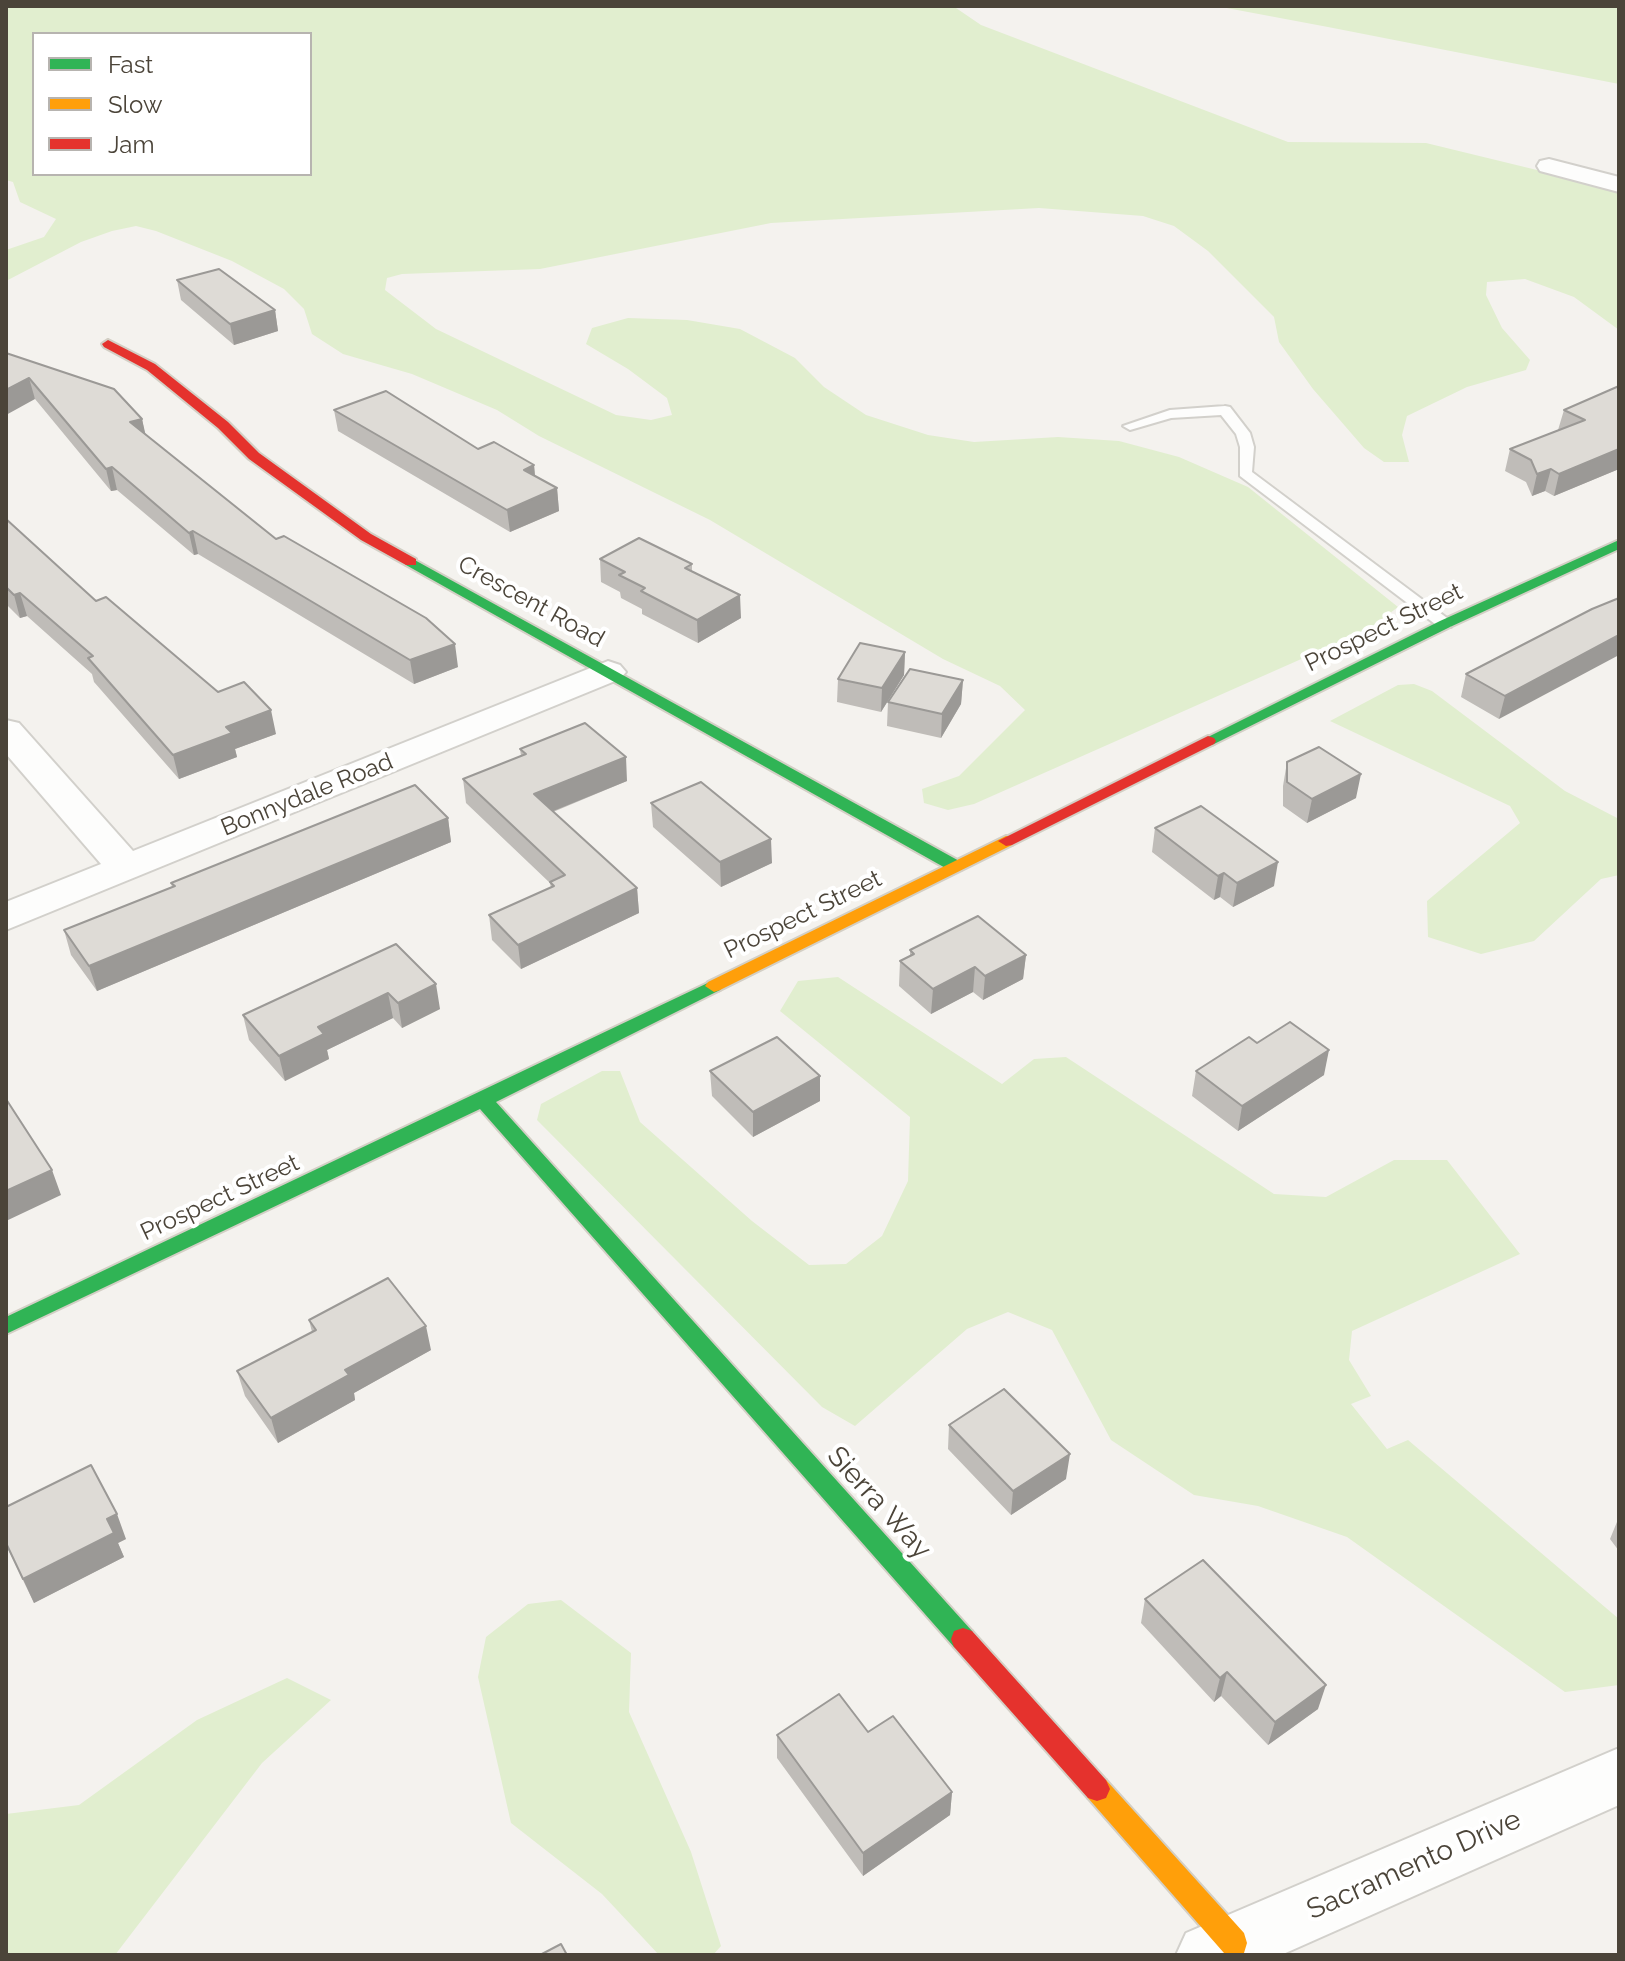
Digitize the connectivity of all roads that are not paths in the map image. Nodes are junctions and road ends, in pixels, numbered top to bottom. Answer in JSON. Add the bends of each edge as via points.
{"nodes":[{"id":1,"x":1549,"y":166,"type":"dead end"},
{"id":2,"x":1619,"y":185,"type":"edge"},
{"id":3,"x":108,"y":344,"type":"dead end"},
{"id":4,"x":1130,"y":426,"type":"dead end"},
{"id":5,"x":1619,"y":544,"type":"edge"},
{"id":6,"x":1445,"y":624,"type":"junction"},
{"id":7,"x":608,"y":672,"type":"junction"},
{"id":8,"x":6,"y":731,"type":"edge"},
{"id":9,"x":955,"y":866,"type":"junction"},
{"id":10,"x":126,"y":868,"type":"junction"},
{"id":11,"x":6,"y":917,"type":"edge"},
{"id":12,"x":483,"y":1100,"type":"junction"},
{"id":13,"x":6,"y":1326,"type":"edge"},
{"id":14,"x":1619,"y":1776,"type":"edge"},
{"id":15,"x":1221,"y":1949,"type":"edge"}],
"edges":[{"from":1,"to":2,"type":"street"},
{"from":3,"to":7,"type":"street","name":"Crescent Road","via":[[151,367],[254,456],[354,529]]},
{"from":4,"to":6,"type":"lane","via":[[1170,414],[1225,410],[1243,433],[1245,473]]},
{"from":5,"to":6,"type":"street","name":"Prospect Street"},
{"from":6,"to":9,"type":"street","name":"Prospect Street"},
{"from":7,"to":9,"type":"street","name":"Crescent Road"},
{"from":7,"to":10,"type":"street","name":"Bonnydale Road"},
{"from":8,"to":10,"type":"street"},
{"from":9,"to":12,"type":"street","name":"Prospect Street"},
{"from":10,"to":11,"type":"street","name":"Bonnydale Road"},
{"from":12,"to":13,"type":"street","name":"Prospect Street"},
{"from":12,"to":15,"type":"street","name":"Sierra Way"},
{"from":14,"to":15,"type":"street","name":"Sacramento Drive"}]}
